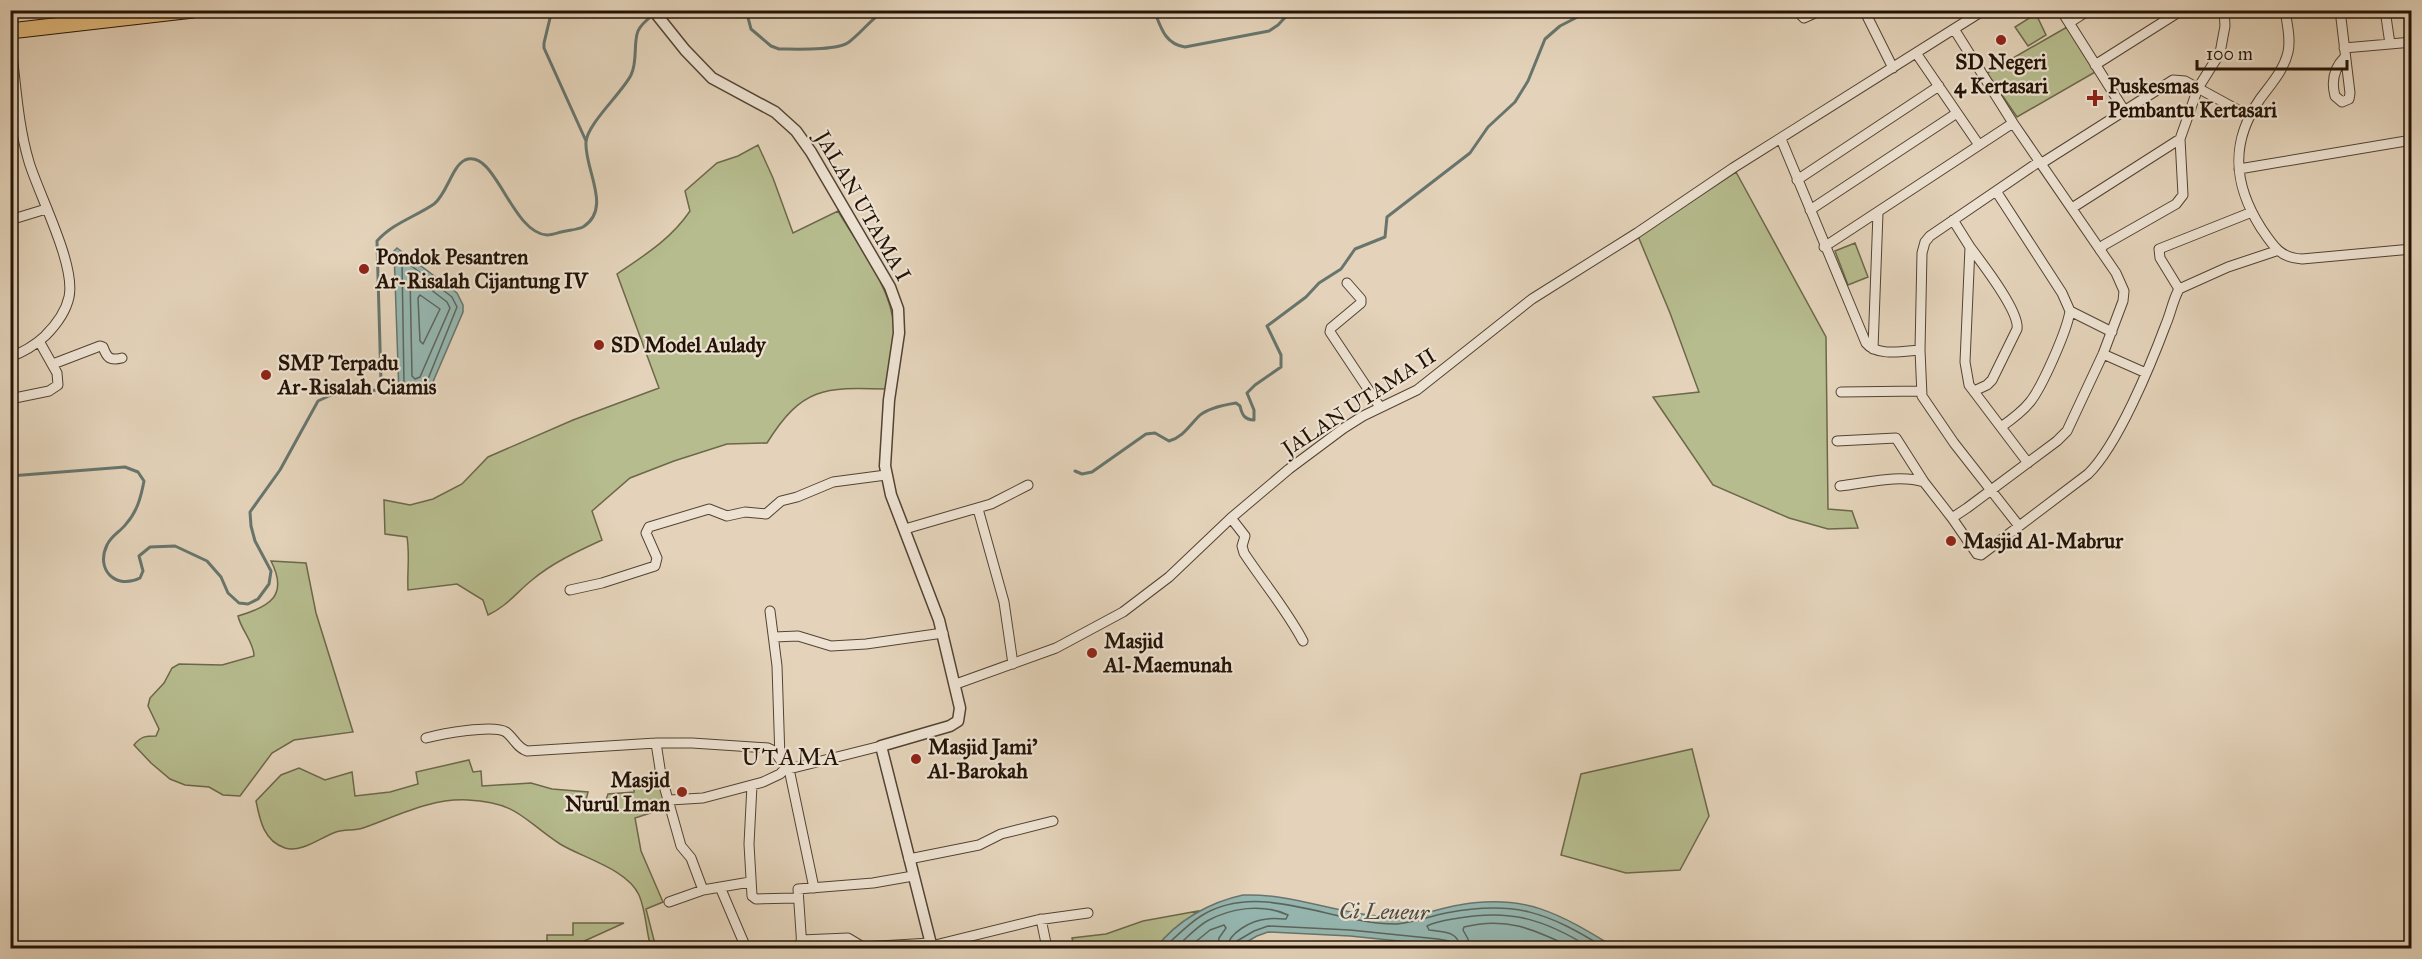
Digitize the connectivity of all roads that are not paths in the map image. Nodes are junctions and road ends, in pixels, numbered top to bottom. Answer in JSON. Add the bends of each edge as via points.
{"nodes":[{"id":1,"x":193,"y":10,"type":"edge"},
{"id":2,"x":1796,"y":10,"type":"edge"},
{"id":3,"x":1822,"y":10,"type":"edge"},
{"id":4,"x":1864,"y":10,"type":"edge"},
{"id":5,"x":1984,"y":10,"type":"edge"},
{"id":6,"x":2061,"y":10,"type":"edge"},
{"id":7,"x":2088,"y":10,"type":"edge"},
{"id":8,"x":2182,"y":10,"type":"edge"},
{"id":9,"x":2224,"y":10,"type":"edge"},
{"id":10,"x":2285,"y":10,"type":"edge"},
{"id":11,"x":2340,"y":10,"type":"edge"},
{"id":12,"x":2385,"y":10,"type":"edge"},
{"id":13,"x":654,"y":13,"type":"edge"},
{"id":14,"x":64,"y":18,"type":"edge"},
{"id":15,"x":2069,"y":23,"type":"junction"},
{"id":16,"x":1954,"y":29,"type":"junction"},
{"id":17,"x":10,"y":32,"type":"edge"},
{"id":18,"x":10,"y":39,"type":"edge"},
{"id":19,"x":2412,"y":42,"type":"edge"},
{"id":20,"x":2390,"y":44,"type":"junction"},
{"id":21,"x":1916,"y":53,"type":"junction"},
{"id":22,"x":2095,"y":65,"type":"junction"},
{"id":23,"x":1893,"y":68,"type":"junction"},
{"id":24,"x":1939,"y":86,"type":"junction"},
{"id":25,"x":2198,"y":87,"type":"junction"},
{"id":26,"x":2124,"y":110,"type":"junction"},
{"id":27,"x":1958,"y":113,"type":"junction"},
{"id":28,"x":2249,"y":116,"type":"junction"},
{"id":29,"x":2013,"y":123,"type":"junction"},
{"id":30,"x":1781,"y":139,"type":"junction"},
{"id":31,"x":2180,"y":139,"type":"junction"},
{"id":32,"x":2412,"y":140,"type":"edge"},
{"id":33,"x":1979,"y":145,"type":"junction"},
{"id":34,"x":2041,"y":162,"type":"junction"},
{"id":35,"x":2239,"y":169,"type":"junction"},
{"id":36,"x":1797,"y":180,"type":"junction"},
{"id":37,"x":1996,"y":191,"type":"junction"},
{"id":38,"x":2072,"y":208,"type":"junction"},
{"id":39,"x":46,"y":209,"type":"junction"},
{"id":40,"x":1810,"y":210,"type":"junction"},
{"id":41,"x":2252,"y":212,"type":"junction"},
{"id":42,"x":1878,"y":213,"type":"junction"},
{"id":43,"x":10,"y":219,"type":"edge"},
{"id":44,"x":1953,"y":220,"type":"junction"},
{"id":45,"x":1824,"y":247,"type":"junction"},
{"id":46,"x":1970,"y":247,"type":"junction"},
{"id":47,"x":2412,"y":249,"type":"edge"},
{"id":48,"x":2100,"y":250,"type":"junction"},
{"id":49,"x":2276,"y":251,"type":"junction"},
{"id":50,"x":1347,"y":283,"type":"dead end"},
{"id":51,"x":2179,"y":289,"type":"junction"},
{"id":52,"x":2070,"y":311,"type":"junction"},
{"id":53,"x":2112,"y":332,"type":"junction"},
{"id":54,"x":39,"y":341,"type":"junction"},
{"id":55,"x":1873,"y":349,"type":"junction"},
{"id":56,"x":1920,"y":351,"type":"junction"},
{"id":57,"x":2103,"y":354,"type":"junction"},
{"id":58,"x":10,"y":357,"type":"edge"},
{"id":59,"x":122,"y":358,"type":"dead end"},
{"id":60,"x":53,"y":364,"type":"junction"},
{"id":61,"x":2145,"y":373,"type":"junction"},
{"id":62,"x":1921,"y":391,"type":"junction"},
{"id":63,"x":1841,"y":392,"type":"dead end"},
{"id":64,"x":1974,"y":392,"type":"junction"},
{"id":65,"x":10,"y":399,"type":"edge"},
{"id":66,"x":1380,"y":407,"type":"junction"},
{"id":67,"x":2001,"y":427,"type":"junction"},
{"id":68,"x":1837,"y":441,"type":"dead end"},
{"id":69,"x":2028,"y":462,"type":"junction"},
{"id":70,"x":886,"y":475,"type":"junction"},
{"id":71,"x":1924,"y":482,"type":"junction"},
{"id":72,"x":1029,"y":485,"type":"dead end"},
{"id":73,"x":1840,"y":486,"type":"dead end"},
{"id":74,"x":1990,"y":491,"type":"junction"},
{"id":75,"x":978,"y":509,"type":"junction"},
{"id":76,"x":1952,"y":518,"type":"junction"},
{"id":77,"x":1232,"y":520,"type":"junction"},
{"id":78,"x":2019,"y":526,"type":"junction"},
{"id":79,"x":905,"y":530,"type":"junction"},
{"id":80,"x":570,"y":590,"type":"dead end"},
{"id":81,"x":770,"y":611,"type":"dead end"},
{"id":82,"x":943,"y":633,"type":"junction"},
{"id":83,"x":774,"y":638,"type":"junction"},
{"id":84,"x":1303,"y":641,"type":"dead end"},
{"id":85,"x":1012,"y":664,"type":"junction"},
{"id":86,"x":956,"y":684,"type":"junction"},
{"id":87,"x":426,"y":738,"type":"dead end"},
{"id":88,"x":656,"y":743,"type":"junction"},
{"id":89,"x":881,"y":746,"type":"junction"},
{"id":90,"x":780,"y":759,"type":"junction"},
{"id":91,"x":788,"y":769,"type":"junction"},
{"id":92,"x":752,"y":784,"type":"junction"},
{"id":93,"x":669,"y":800,"type":"junction"},
{"id":94,"x":1053,"y":821,"type":"dead end"},
{"id":95,"x":909,"y":859,"type":"junction"},
{"id":96,"x":913,"y":876,"type":"junction"},
{"id":97,"x":750,"y":882,"type":"junction"},
{"id":98,"x":720,"y":887,"type":"junction"},
{"id":99,"x":814,"y":888,"type":"junction"},
{"id":100,"x":703,"y":890,"type":"junction"},
{"id":101,"x":797,"y":898,"type":"junction"},
{"id":102,"x":669,"y":902,"type":"dead end"},
{"id":103,"x":1088,"y":914,"type":"dead end"},
{"id":104,"x":1041,"y":919,"type":"junction"},
{"id":105,"x":801,"y":944,"type":"edge"},
{"id":106,"x":931,"y":946,"type":"edge"},
{"id":107,"x":746,"y":948,"type":"edge"},
{"id":108,"x":1047,"y":948,"type":"edge"}],
"edges":[{"from":1,"to":14,"type":"highway"},
{"from":2,"to":3,"type":"street","via":[[1804,18]]},
{"from":4,"to":23,"type":"street"},
{"from":5,"to":16,"type":"street","name":"JALAN UTAMA II"},
{"from":6,"to":15,"type":"street"},
{"from":7,"to":15,"type":"street"},
{"from":8,"to":22,"type":"street"},
{"from":9,"to":25,"type":"street","via":[[2220,52]]},
{"from":10,"to":28,"type":"street","via":[[2289,37],[2286,58]]},
{"from":11,"to":20,"type":"street","via":[[2345,53]]},
{"from":12,"to":20,"type":"street"},
{"from":13,"to":70,"type":"street","name":"JALAN UTAMA I","via":[[712,78],[775,112],[796,131],[890,287],[898,309],[899,333],[889,400]]},
{"from":14,"to":17,"type":"highway"},
{"from":15,"to":22,"type":"street"},
{"from":16,"to":21,"type":"street","name":"JALAN UTAMA II"},
{"from":16,"to":29,"type":"street"},
{"from":18,"to":39,"type":"street","via":[[22,133]]},
{"from":19,"to":20,"type":"street"},
{"from":21,"to":23,"type":"street","name":"JALAN UTAMA II"},
{"from":21,"to":24,"type":"street"},
{"from":22,"to":26,"type":"street"},
{"from":23,"to":30,"type":"street","name":"JALAN UTAMA II"},
{"from":24,"to":27,"type":"street"},
{"from":24,"to":36,"type":"street"},
{"from":25,"to":26,"type":"street","via":[[2173,80]]},
{"from":25,"to":28,"type":"street"},
{"from":25,"to":31,"type":"street"},
{"from":26,"to":34,"type":"street"},
{"from":27,"to":33,"type":"street"},
{"from":27,"to":40,"type":"street"},
{"from":28,"to":35,"type":"street","via":[[2238,147]]},
{"from":29,"to":33,"type":"street"},
{"from":29,"to":34,"type":"street"},
{"from":30,"to":36,"type":"street"},
{"from":30,"to":66,"type":"street","name":"JALAN UTAMA II","via":[[1532,299],[1417,390]]},
{"from":31,"to":38,"type":"street"},
{"from":31,"to":48,"type":"street","via":[[2184,187],[2181,198]]},
{"from":32,"to":35,"type":"street"},
{"from":33,"to":42,"type":"street"},
{"from":34,"to":37,"type":"street"},
{"from":34,"to":38,"type":"street"},
{"from":35,"to":41,"type":"street"},
{"from":36,"to":40,"type":"street"},
{"from":37,"to":44,"type":"street"},
{"from":37,"to":52,"type":"street"},
{"from":38,"to":48,"type":"street"},
{"from":39,"to":43,"type":"street"},
{"from":39,"to":54,"type":"street","via":[[70,285],[69,298],[55,326]]},
{"from":40,"to":45,"type":"street"},
{"from":41,"to":49,"type":"street"},
{"from":41,"to":51,"type":"street","via":[[2159,249],[2160,258]]},
{"from":42,"to":45,"type":"street"},
{"from":42,"to":55,"type":"street"},
{"from":44,"to":46,"type":"street"},
{"from":44,"to":56,"type":"street","via":[[1930,236],[1923,247]]},
{"from":45,"to":55,"type":"street","via":[[1860,332]]},
{"from":46,"to":64,"type":"street","via":[[1965,362],[1967,380]]},
{"from":46,"to":64,"type":"street","via":[[2018,322],[1996,373],[1987,385]]},
{"from":47,"to":49,"type":"street","via":[[2302,259],[2287,258]]},
{"from":48,"to":53,"type":"street","via":[[2124,291]]},
{"from":49,"to":51,"type":"street"},
{"from":50,"to":66,"type":"street","via":[[1361,303],[1330,332]]},
{"from":51,"to":61,"type":"street"},
{"from":52,"to":53,"type":"street"},
{"from":52,"to":67,"type":"street","via":[[2036,394]]},
{"from":53,"to":57,"type":"street"},
{"from":54,"to":58,"type":"street"},
{"from":54,"to":60,"type":"street"},
{"from":55,"to":56,"type":"street"},
{"from":56,"to":62,"type":"street"},
{"from":57,"to":61,"type":"street"},
{"from":57,"to":69,"type":"street","via":[[2067,431]]},
{"from":59,"to":60,"type":"street","via":[[109,358],[100,346]]},
{"from":60,"to":65,"type":"street","via":[[58,377],[56,387]]},
{"from":61,"to":78,"type":"street","via":[[2095,467]]},
{"from":62,"to":63,"type":"street"},
{"from":62,"to":74,"type":"street"},
{"from":64,"to":67,"type":"street"},
{"from":66,"to":77,"type":"street","name":"JALAN UTAMA II","via":[[1326,442]]},
{"from":67,"to":69,"type":"street"},
{"from":68,"to":71,"type":"street","via":[[1896,438]]},
{"from":69,"to":74,"type":"street"},
{"from":70,"to":79,"type":"street","name":"JALAN UTAMA I"},
{"from":70,"to":80,"type":"street","via":[[833,482],[781,501],[766,514],[745,512],[727,516],[709,509],[649,527],[646,533],[657,558],[656,567]]},
{"from":71,"to":73,"type":"street","via":[[1903,479]]},
{"from":71,"to":76,"type":"street"},
{"from":72,"to":75,"type":"street"},
{"from":74,"to":76,"type":"street"},
{"from":74,"to":78,"type":"street"},
{"from":75,"to":79,"type":"street"},
{"from":75,"to":85,"type":"street","via":[[1004,602]]},
{"from":76,"to":78,"type":"street","via":[[1979,556]]},
{"from":77,"to":84,"type":"street","via":[[1244,534],[1244,553]]},
{"from":77,"to":85,"type":"street","name":"JALAN UTAMA II","via":[[1123,612],[1067,643]]},
{"from":79,"to":82,"type":"street","name":"JALAN UTAMA I"},
{"from":81,"to":83,"type":"street"},
{"from":82,"to":83,"type":"street","via":[[831,646],[798,636]]},
{"from":82,"to":86,"type":"street","name":"JALAN UTAMA I"},
{"from":83,"to":90,"type":"street"},
{"from":85,"to":86,"type":"street","name":"JALAN UTAMA II"},
{"from":86,"to":89,"type":"street","name":"JALAN UTAMA I","via":[[961,713],[954,724]]},
{"from":87,"to":88,"type":"street","via":[[458,731],[498,730],[521,749],[533,752]]},
{"from":88,"to":90,"type":"street","via":[[768,748]]},
{"from":88,"to":93,"type":"street"},
{"from":89,"to":91,"type":"street"},
{"from":89,"to":95,"type":"street"},
{"from":90,"to":91,"type":"street"},
{"from":91,"to":92,"type":"street"},
{"from":91,"to":99,"type":"street"},
{"from":92,"to":93,"type":"street","via":[[697,800]]},
{"from":92,"to":97,"type":"street"},
{"from":93,"to":100,"type":"street","via":[[681,846],[691,858]]},
{"from":94,"to":95,"type":"street","via":[[1001,834],[979,845]]},
{"from":95,"to":96,"type":"street"},
{"from":96,"to":99,"type":"street"},
{"from":96,"to":106,"type":"street"},
{"from":97,"to":98,"type":"street"},
{"from":97,"to":101,"type":"street","via":[[755,899]]},
{"from":98,"to":100,"type":"street"},
{"from":98,"to":107,"type":"street"},
{"from":99,"to":101,"type":"street","via":[[799,889]]},
{"from":100,"to":102,"type":"street"},
{"from":101,"to":105,"type":"street"},
{"from":103,"to":104,"type":"street"},
{"from":104,"to":106,"type":"street"},
{"from":104,"to":108,"type":"street"},
{"from":105,"to":106,"type":"street","via":[[848,938],[863,947]]}]}
